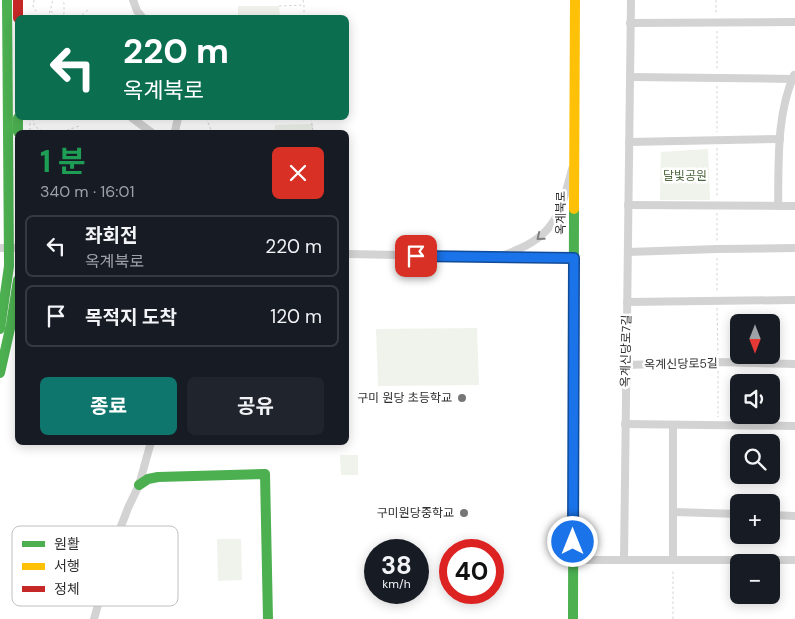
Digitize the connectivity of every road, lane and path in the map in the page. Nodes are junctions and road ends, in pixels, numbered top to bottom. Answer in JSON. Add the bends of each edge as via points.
{"nodes":[{"id":1,"x":7,"y":0,"type":"edge"},
{"id":2,"x":18,"y":0,"type":"edge"},
{"id":3,"x":34,"y":0,"type":"edge"},
{"id":4,"x":53,"y":0,"type":"edge"},
{"id":5,"x":62,"y":0,"type":"edge"},
{"id":6,"x":133,"y":0,"type":"edge"},
{"id":7,"x":302,"y":0,"type":"edge"},
{"id":8,"x":575,"y":0,"type":"edge"},
{"id":9,"x":631,"y":0,"type":"edge"},
{"id":10,"x":304,"y":4,"type":"junction"},
{"id":11,"x":279,"y":6,"type":"dead end"},
{"id":12,"x":50,"y":10,"type":"junction"},
{"id":13,"x":88,"y":10,"type":"dead end"},
{"id":14,"x":37,"y":12,"type":"dead end"},
{"id":15,"x":18,"y":15,"type":"edge"},
{"id":16,"x":49,"y":15,"type":"edge"},
{"id":17,"x":54,"y":15,"type":"edge"},
{"id":18,"x":63,"y":15,"type":"edge"},
{"id":19,"x":82,"y":15,"type":"edge"},
{"id":20,"x":141,"y":15,"type":"edge"},
{"id":21,"x":304,"y":15,"type":"edge"},
{"id":22,"x":795,"y":22,"type":"edge"},
{"id":23,"x":630,"y":23,"type":"junction"},
{"id":24,"x":794,"y":77,"type":"edge"},
{"id":25,"x":630,"y":78,"type":"junction"},
{"id":26,"x":33,"y":120,"type":"edge"},
{"id":27,"x":135,"y":120,"type":"edge"},
{"id":28,"x":79,"y":124,"type":"dead end"},
{"id":29,"x":40,"y":130,"type":"edge"},
{"id":30,"x":68,"y":130,"type":"edge"},
{"id":31,"x":148,"y":130,"type":"edge"},
{"id":32,"x":780,"y":139,"type":"junction"},
{"id":33,"x":629,"y":142,"type":"junction"},
{"id":34,"x":574,"y":162,"type":"junction"},
{"id":35,"x":628,"y":205,"type":"junction"},
{"id":36,"x":778,"y":206,"type":"junction"},
{"id":37,"x":795,"y":206,"type":"edge"},
{"id":38,"x":9,"y":248,"type":"edge"},
{"id":39,"x":795,"y":248,"type":"edge"},
{"id":40,"x":628,"y":252,"type":"junction"},
{"id":41,"x":349,"y":254,"type":"edge"},
{"id":42,"x":486,"y":257,"type":"junction"},
{"id":43,"x":574,"y":258,"type":"junction"},
{"id":44,"x":795,"y":300,"type":"edge"},
{"id":45,"x":15,"y":302,"type":"edge"},
{"id":46,"x":627,"y":302,"type":"junction"},
{"id":47,"x":0,"y":328,"type":"edge"},
{"id":48,"x":795,"y":364,"type":"edge"},
{"id":49,"x":626,"y":365,"type":"junction"},
{"id":50,"x":0,"y":372,"type":"edge"},
{"id":51,"x":626,"y":424,"type":"junction"},
{"id":52,"x":673,"y":425,"type":"junction"},
{"id":53,"x":795,"y":426,"type":"edge"},
{"id":54,"x":150,"y":445,"type":"edge"},
{"id":55,"x":139,"y":485,"type":"junction"},
{"id":56,"x":674,"y":512,"type":"junction"},
{"id":57,"x":730,"y":514,"type":"edge"},
{"id":58,"x":780,"y":515,"type":"edge"},
{"id":59,"x":795,"y":516,"type":"edge"},
{"id":60,"x":121,"y":526,"type":"edge"},
{"id":61,"x":573,"y":560,"type":"junction"},
{"id":62,"x":624,"y":560,"type":"junction"},
{"id":63,"x":673,"y":560,"type":"junction"},
{"id":64,"x":795,"y":560,"type":"edge"},
{"id":65,"x":98,"y":606,"type":"edge"},
{"id":66,"x":94,"y":619,"type":"edge"},
{"id":67,"x":268,"y":619,"type":"edge"},
{"id":68,"x":573,"y":619,"type":"edge"},
{"id":69,"x":673,"y":619,"type":"edge"}],
"edges":[{"from":1,"to":38,"type":"street"},
{"from":2,"to":15,"type":"street"},
{"from":3,"to":14,"type":"path"},
{"from":4,"to":12,"type":"path"},
{"from":5,"to":18,"type":"path"},
{"from":6,"to":20,"type":"street"},
{"from":7,"to":10,"type":"path"},
{"from":8,"to":34,"type":"street","name":"옥계북로"},
{"from":9,"to":23,"type":"street","name":"옥계신당로7길"},
{"from":10,"to":11,"type":"path"},
{"from":10,"to":21,"type":"path"},
{"from":12,"to":16,"type":"path"},
{"from":12,"to":17,"type":"path"},
{"from":13,"to":19,"type":"path"},
{"from":22,"to":23,"type":"street"},
{"from":23,"to":25,"type":"street","name":"옥계신당로7길"},
{"from":24,"to":25,"type":"street"},
{"from":24,"to":32,"type":"street","via":[[782,114]]},
{"from":25,"to":33,"type":"street","name":"옥계신당로7길"},
{"from":26,"to":29,"type":"path"},
{"from":27,"to":31,"type":"street"},
{"from":28,"to":30,"type":"path"},
{"from":32,"to":33,"type":"street"},
{"from":32,"to":36,"type":"street"},
{"from":33,"to":35,"type":"street","name":"옥계신당로7길"},
{"from":34,"to":42,"type":"street","one_way":true,"via":[[559,214],[545,233],[527,246],[507,254]]},
{"from":34,"to":43,"type":"street","name":"옥계북로"},
{"from":35,"to":36,"type":"street"},
{"from":35,"to":40,"type":"street","name":"옥계신당로7길"},
{"from":36,"to":37,"type":"street"},
{"from":38,"to":47,"type":"street"},
{"from":39,"to":40,"type":"street"},
{"from":40,"to":46,"type":"street","name":"옥계신당로7길"},
{"from":41,"to":42,"type":"street"},
{"from":42,"to":43,"type":"street"},
{"from":43,"to":61,"type":"street","name":"옥계북로"},
{"from":44,"to":46,"type":"street"},
{"from":45,"to":50,"type":"street"},
{"from":46,"to":49,"type":"street","name":"옥계신당로7길"},
{"from":48,"to":49,"type":"street","name":"옥계신당로5길"},
{"from":49,"to":51,"type":"street","name":"옥계신당로7길"},
{"from":51,"to":52,"type":"street"},
{"from":51,"to":62,"type":"street","name":"옥계신당로7길"},
{"from":52,"to":53,"type":"street"},
{"from":52,"to":56,"type":"street"},
{"from":54,"to":55,"type":"street"},
{"from":55,"to":60,"type":"street"},
{"from":55,"to":67,"type":"street","via":[[158,477],[265,474]]},
{"from":56,"to":57,"type":"street"},
{"from":56,"to":63,"type":"street"},
{"from":58,"to":59,"type":"street"},
{"from":61,"to":62,"type":"street"},
{"from":61,"to":68,"type":"street","name":"옥계북로"},
{"from":62,"to":63,"type":"street"},
{"from":63,"to":64,"type":"street"},
{"from":63,"to":69,"type":"path"},
{"from":65,"to":66,"type":"street"}]}
